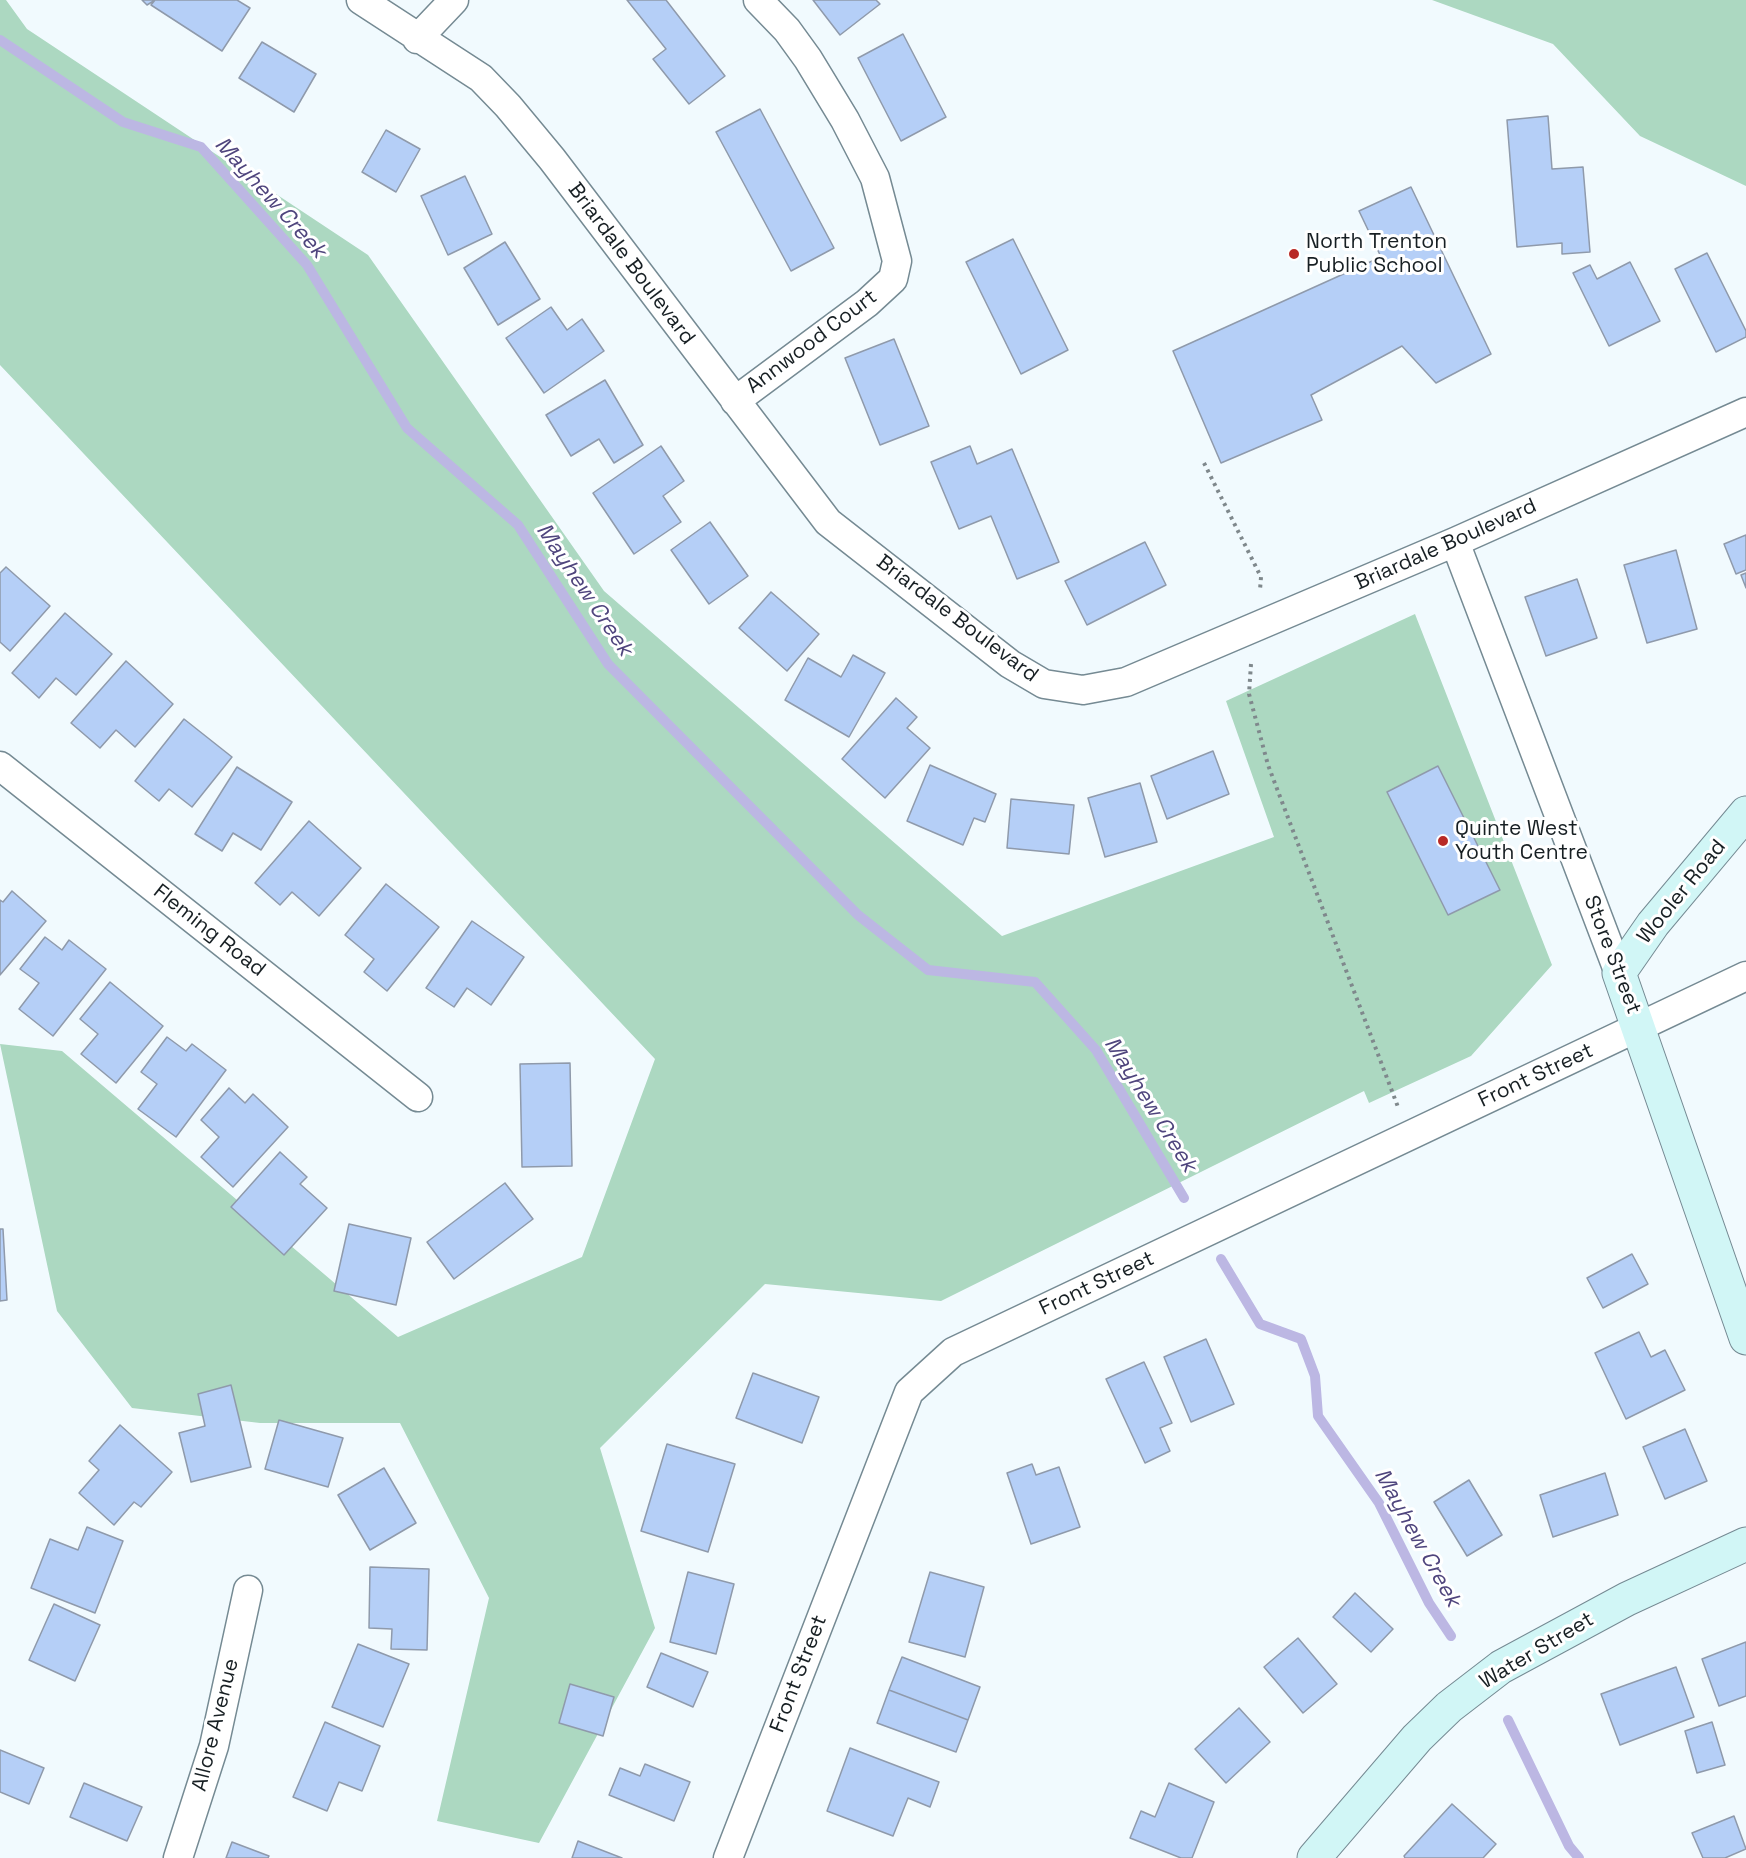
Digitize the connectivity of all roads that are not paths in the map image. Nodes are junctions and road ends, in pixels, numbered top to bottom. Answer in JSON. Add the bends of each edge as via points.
{"nodes":[{"id":1,"x":361,"y":0,"type":"edge"},
{"id":2,"x":454,"y":0,"type":"edge"},
{"id":3,"x":758,"y":0,"type":"edge"},
{"id":4,"x":417,"y":39,"type":"junction"},
{"id":5,"x":735,"y":401,"type":"junction"},
{"id":6,"x":1746,"y":412,"type":"edge"},
{"id":7,"x":1455,"y":542,"type":"junction"},
{"id":8,"x":0,"y":766,"type":"edge"},
{"id":9,"x":1746,"y":813,"type":"edge"},
{"id":10,"x":1619,"y":973,"type":"junction"},
{"id":11,"x":1746,"y":976,"type":"edge"},
{"id":12,"x":1640,"y":1026,"type":"junction"},
{"id":13,"x":418,"y":1097,"type":"dead end"},
{"id":14,"x":1746,"y":1338,"type":"edge"},
{"id":15,"x":1746,"y":1544,"type":"edge"},
{"id":16,"x":248,"y":1590,"type":"dead end"},
{"id":17,"x":178,"y":1858,"type":"edge"},
{"id":18,"x":728,"y":1858,"type":"edge"},
{"id":19,"x":1314,"y":1858,"type":"edge"}],
"edges":[{"from":1,"to":4,"type":"street","name":"Briardale Boulevard"},
{"from":2,"to":4,"type":"street"},
{"from":3,"to":5,"type":"street","name":"Annwood Court","via":[[787,30],[845,120],[875,178],[897,261],[893,279],[867,303]]},
{"from":4,"to":5,"type":"street","name":"Briardale Boulevard","via":[[482,78],[508,106]]},
{"from":5,"to":7,"type":"street","name":"Briardale Boulevard","via":[[828,522],[1010,664],[1044,684],[1083,690],[1126,682]]},
{"from":6,"to":7,"type":"street","name":"Briardale Boulevard"},
{"from":7,"to":10,"type":"street","name":"Store Street"},
{"from":8,"to":13,"type":"street","name":"Fleming Road"},
{"from":9,"to":10,"type":"street","name":"Wooler Road","via":[[1653,924]]},
{"from":10,"to":12,"type":"street","name":"Store Street"},
{"from":11,"to":12,"type":"street","name":"Front Street"},
{"from":12,"to":14,"type":"street","name":"Store Street"},
{"from":12,"to":18,"type":"street","name":"Front Street","via":[[953,1352],[909,1392]]},
{"from":15,"to":19,"type":"street","name":"Water Street","via":[[1628,1599],[1501,1667],[1449,1707],[1417,1738]]},
{"from":16,"to":17,"type":"street","name":"Allore Avenue","via":[[214,1746]]}]}
